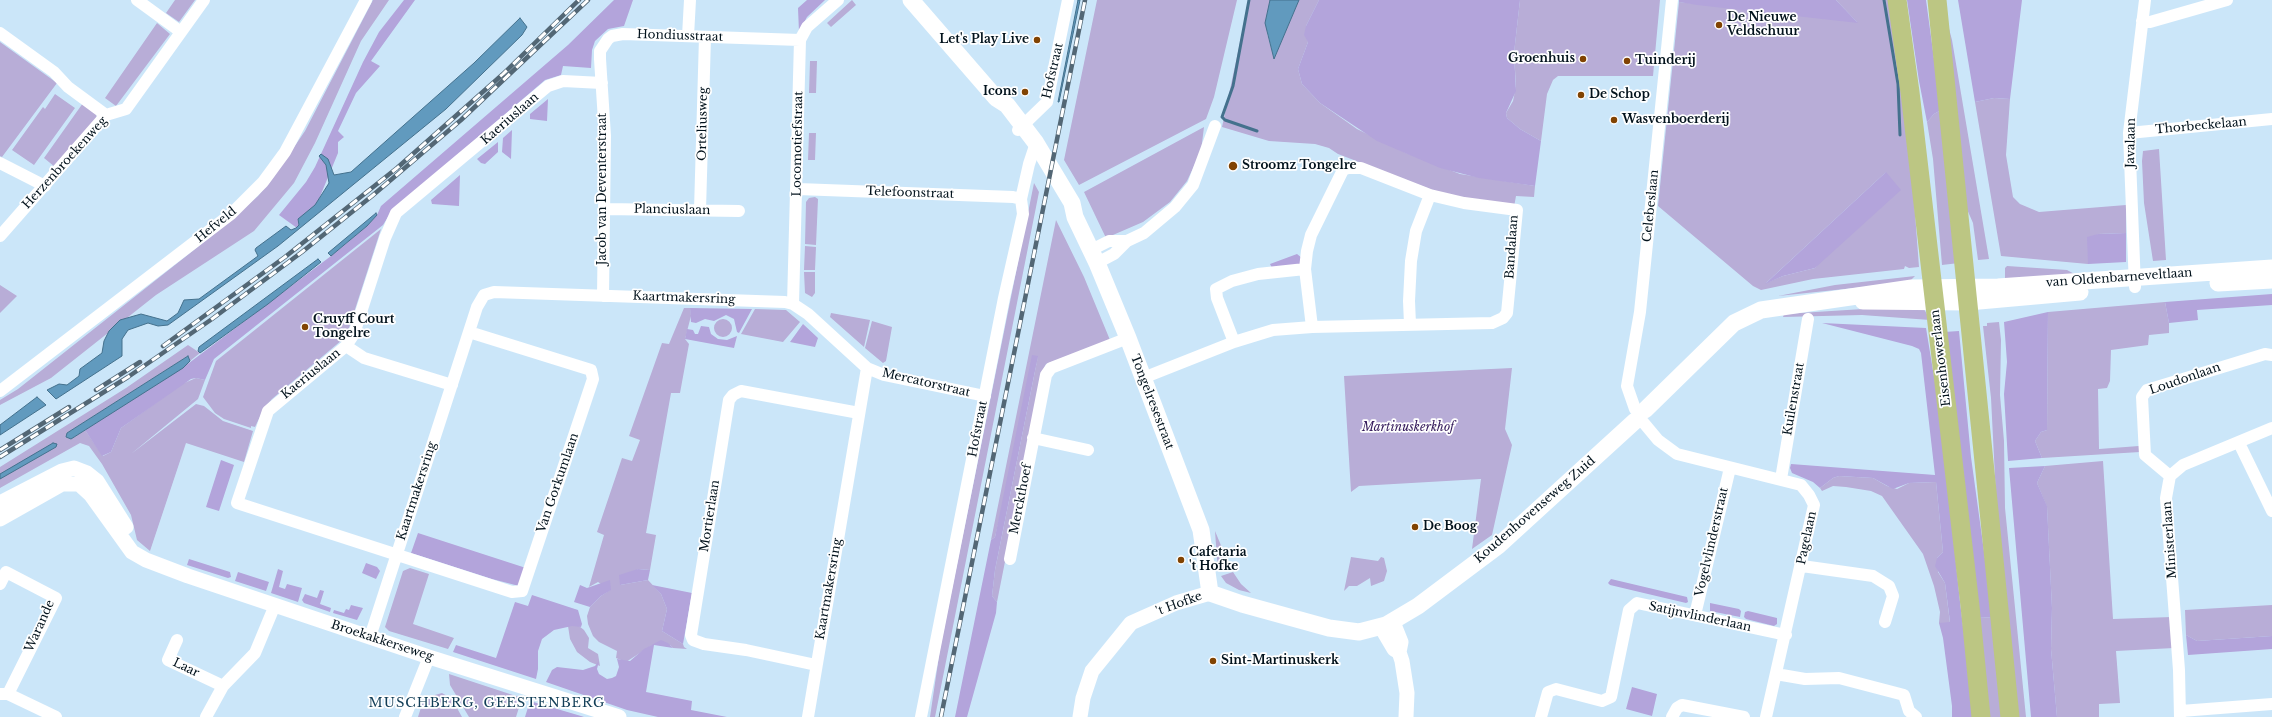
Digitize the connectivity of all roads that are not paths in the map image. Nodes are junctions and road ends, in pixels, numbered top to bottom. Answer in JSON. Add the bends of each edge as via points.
{"nodes":[{"id":1,"x":137,"y":0,"type":"edge"},
{"id":2,"x":204,"y":0,"type":"edge"},
{"id":3,"x":366,"y":0,"type":"edge"},
{"id":4,"x":690,"y":0,"type":"edge"},
{"id":5,"x":838,"y":0,"type":"edge"},
{"id":6,"x":911,"y":0,"type":"edge"},
{"id":7,"x":1068,"y":0,"type":"edge"},
{"id":8,"x":1672,"y":0,"type":"edge"},
{"id":9,"x":1897,"y":0,"type":"edge"},
{"id":10,"x":1937,"y":0,"type":"edge"},
{"id":11,"x":2145,"y":0,"type":"edge"},
{"id":12,"x":2227,"y":0,"type":"edge"},
{"id":13,"x":2142,"y":21,"type":"junction"},
{"id":14,"x":181,"y":32,"type":"junction"},
{"id":15,"x":0,"y":33,"type":"edge"},
{"id":16,"x":688,"y":36,"type":"junction"},
{"id":17,"x":705,"y":37,"type":"junction"},
{"id":18,"x":800,"y":40,"type":"junction"},
{"id":19,"x":602,"y":83,"type":"junction"},
{"id":20,"x":106,"y":115,"type":"junction"},
{"id":21,"x":2272,"y":119,"type":"edge"},
{"id":22,"x":1215,"y":126,"type":"dead end"},
{"id":23,"x":1020,"y":129,"type":"junction"},
{"id":24,"x":2129,"y":133,"type":"junction"},
{"id":25,"x":1034,"y":148,"type":"junction"},
{"id":26,"x":0,"y":163,"type":"edge"},
{"id":27,"x":45,"y":186,"type":"junction"},
{"id":28,"x":798,"y":189,"type":"junction"},
{"id":29,"x":1430,"y":195,"type":"junction"},
{"id":30,"x":1021,"y":200,"type":"junction"},
{"id":31,"x":605,"y":209,"type":"junction"},
{"id":32,"x":700,"y":210,"type":"junction"},
{"id":33,"x":739,"y":211,"type":"dead end"},
{"id":34,"x":0,"y":236,"type":"edge"},
{"id":35,"x":1094,"y":256,"type":"junction"},
{"id":36,"x":2272,"y":268,"type":"edge"},
{"id":37,"x":1305,"y":269,"type":"junction"},
{"id":38,"x":2272,"y":280,"type":"edge"},
{"id":39,"x":2135,"y":282,"type":"junction"},
{"id":40,"x":1933,"y":294,"type":"junction"},
{"id":41,"x":1967,"y":295,"type":"junction"},
{"id":42,"x":603,"y":296,"type":"junction"},
{"id":43,"x":793,"y":304,"type":"junction"},
{"id":44,"x":1808,"y":319,"type":"dead end"},
{"id":45,"x":1410,"y":324,"type":"junction"},
{"id":46,"x":1312,"y":327,"type":"junction"},
{"id":47,"x":469,"y":332,"type":"junction"},
{"id":48,"x":1128,"y":338,"type":"junction"},
{"id":49,"x":1234,"y":342,"type":"junction"},
{"id":50,"x":346,"y":346,"type":"junction"},
{"id":51,"x":2272,"y":355,"type":"edge"},
{"id":52,"x":867,"y":368,"type":"junction"},
{"id":53,"x":1143,"y":378,"type":"junction"},
{"id":54,"x":452,"y":385,"type":"junction"},
{"id":55,"x":0,"y":391,"type":"edge"},
{"id":56,"x":985,"y":396,"type":"junction"},
{"id":57,"x":859,"y":413,"type":"junction"},
{"id":58,"x":1639,"y":416,"type":"junction"},
{"id":59,"x":2272,"y":428,"type":"edge"},
{"id":60,"x":1033,"y":438,"type":"junction"},
{"id":61,"x":2239,"y":443,"type":"junction"},
{"id":62,"x":1088,"y":450,"type":"dead end"},
{"id":63,"x":1730,"y":468,"type":"junction"},
{"id":64,"x":2170,"y":476,"type":"junction"},
{"id":65,"x":1781,"y":479,"type":"junction"},
{"id":66,"x":0,"y":503,"type":"edge"},
{"id":67,"x":2272,"y":511,"type":"edge"},
{"id":68,"x":0,"y":519,"type":"edge"},
{"id":69,"x":396,"y":554,"type":"junction"},
{"id":70,"x":1010,"y":559,"type":"dead end"},
{"id":71,"x":146,"y":560,"type":"junction"},
{"id":72,"x":1802,"y":566,"type":"junction"},
{"id":73,"x":0,"y":584,"type":"edge"},
{"id":74,"x":1210,"y":593,"type":"junction"},
{"id":75,"x":275,"y":605,"type":"junction"},
{"id":76,"x":1695,"y":615,"type":"junction"},
{"id":77,"x":1885,"y":622,"type":"dead end"},
{"id":78,"x":1387,"y":624,"type":"junction"},
{"id":79,"x":1786,"y":635,"type":"junction"},
{"id":80,"x":370,"y":637,"type":"junction"},
{"id":81,"x":177,"y":640,"type":"dead end"},
{"id":82,"x":429,"y":657,"type":"junction"},
{"id":83,"x":816,"y":665,"type":"junction"},
{"id":84,"x":1776,"y":674,"type":"junction"},
{"id":85,"x":223,"y":686,"type":"junction"},
{"id":86,"x":4,"y":694,"type":"edge"},
{"id":87,"x":2272,"y":704,"type":"edge"},
{"id":88,"x":2180,"y":714,"type":"edge"},
{"id":89,"x":56,"y":717,"type":"edge"},
{"id":90,"x":206,"y":717,"type":"edge"},
{"id":91,"x":405,"y":717,"type":"edge"},
{"id":92,"x":620,"y":717,"type":"edge"},
{"id":93,"x":808,"y":717,"type":"edge"},
{"id":94,"x":921,"y":717,"type":"edge"},
{"id":95,"x":1080,"y":717,"type":"edge"},
{"id":96,"x":1406,"y":717,"type":"edge"},
{"id":97,"x":1541,"y":717,"type":"edge"},
{"id":98,"x":1672,"y":717,"type":"edge"},
{"id":99,"x":1744,"y":717,"type":"edge"},
{"id":100,"x":1766,"y":717,"type":"edge"},
{"id":101,"x":1916,"y":717,"type":"edge"},
{"id":102,"x":1981,"y":717,"type":"edge"},
{"id":103,"x":2010,"y":717,"type":"edge"}],
"edges":[{"from":1,"to":14,"type":"street"},
{"from":2,"to":14,"type":"street","name":"Herzenbroekenweg"},
{"from":3,"to":55,"type":"street","name":"Hefveld","via":[[285,152],[263,182],[231,214]]},
{"from":4,"to":16,"type":"street"},
{"from":5,"to":18,"type":"street","via":[[808,27]]},
{"from":6,"to":23,"type":"main road","name":"Tongelresestraat","via":[[996,98],[1002,112]]},
{"from":7,"to":23,"type":"street","name":"Hofstraat","via":[[1047,102]]},
{"from":8,"to":58,"type":"street","name":"Celebeslaan","via":[[1640,312],[1627,386]]},
{"from":9,"to":40,"type":"main road","name":"Eisenhowerlaan"},
{"from":10,"to":41,"type":"main road"},
{"from":11,"to":13,"type":"street","name":"Javalaan"},
{"from":12,"to":13,"type":"street","via":[[2150,22]]},
{"from":13,"to":24,"type":"street","name":"Javalaan"},
{"from":14,"to":20,"type":"street","name":"Herzenbroekenweg","via":[[126,109]]},
{"from":15,"to":20,"type":"street","via":[[54,72],[68,87]]},
{"from":16,"to":17,"type":"street","name":"Hondiusstraat"},
{"from":16,"to":19,"type":"street","name":"Hondiusstraat","via":[[612,36],[600,52]]},
{"from":17,"to":18,"type":"street","name":"Hondiusstraat"},
{"from":17,"to":32,"type":"street","name":"Orteliusweg"},
{"from":18,"to":28,"type":"street","name":"Locomotiefstraat"},
{"from":19,"to":31,"type":"street","name":"Jacob van Deventerstraat"},
{"from":19,"to":50,"type":"street","name":"Kaeriuslaan","via":[[563,81],[548,86],[396,213],[385,238],[354,334]]},
{"from":20,"to":27,"type":"street","name":"Herzenbroekenweg"},
{"from":21,"to":24,"type":"street","name":"Thorbeckelaan"},
{"from":22,"to":35,"type":"street","via":[[1193,185],[1175,207],[1144,233],[1127,240],[1109,241]]},
{"from":23,"to":25,"type":"main road","name":"Tongelresestraat"},
{"from":24,"to":39,"type":"street","name":"Javalaan"},
{"from":25,"to":30,"type":"street","name":"Hofstraat"},
{"from":25,"to":35,"type":"main road","name":"Tongelresestraat","via":[[1066,208],[1075,217]]},
{"from":26,"to":27,"type":"street"},
{"from":27,"to":34,"type":"street","name":"Herzenbroekenweg"},
{"from":28,"to":30,"type":"street","name":"Telefoonstraat","via":[[1013,197]]},
{"from":28,"to":43,"type":"street","name":"Locomotiefstraat"},
{"from":29,"to":37,"type":"street","name":"Bandalaan","via":[[1361,168],[1343,170],[1312,235],[1306,251]]},
{"from":29,"to":45,"type":"street","via":[[1416,231],[1411,261]]},
{"from":29,"to":45,"type":"street","name":"Bandalaan","via":[[1464,203],[1517,210],[1507,313],[1503,318],[1492,322]]},
{"from":30,"to":56,"type":"street","name":"Hofstraat","via":[[1023,214]]},
{"from":31,"to":32,"type":"street","name":"Planciuslaan"},
{"from":31,"to":42,"type":"street","name":"Jacob van Deventerstraat"},
{"from":32,"to":33,"type":"street","name":"Planciuslaan"},
{"from":35,"to":48,"type":"main road","name":"Tongelresestraat"},
{"from":36,"to":39,"type":"main road","name":"van Oldenbarneveltlaan"},
{"from":37,"to":46,"type":"street","name":"Bandalaan"},
{"from":37,"to":49,"type":"street","via":[[1258,274],[1232,281],[1216,290]]},
{"from":38,"to":39,"type":"main road","name":"van Oldenbarneveltlaan"},
{"from":39,"to":41,"type":"main road","name":"van Oldenbarneveltlaan"},
{"from":40,"to":41,"type":"main road","name":"van Oldenbarneveltlaan"},
{"from":40,"to":58,"type":"main road","name":"Koudenhovenseweg Zuid","via":[[1884,302],[1839,300],[1761,310],[1747,315],[1734,323]]},
{"from":40,"to":102,"type":"main road","name":"Eisenhowerlaan"},
{"from":41,"to":103,"type":"main road"},
{"from":42,"to":43,"type":"street","name":"Kaartmakersring"},
{"from":42,"to":47,"type":"street","name":"Kaartmakersring","via":[[494,292],[484,295],[480,300]]},
{"from":43,"to":52,"type":"street","name":"Kaartmakersring","via":[[808,314]]},
{"from":44,"to":65,"type":"street","name":"Kuilenstraat"},
{"from":45,"to":46,"type":"street","name":"Bandalaan"},
{"from":46,"to":49,"type":"street","via":[[1273,330]]},
{"from":47,"to":54,"type":"street","name":"Kaartmakersring"},
{"from":47,"to":69,"type":"street","name":"Van Gorkumlaan","via":[[591,370],[593,379],[522,591],[512,592]]},
{"from":48,"to":53,"type":"main road","name":"Tongelresestraat"},
{"from":48,"to":60,"type":"street","name":"Merckthoef","via":[[1051,368],[1046,374]]},
{"from":49,"to":53,"type":"street"},
{"from":50,"to":54,"type":"street","via":[[364,358]]},
{"from":50,"to":69,"type":"street","name":"Kaeriuslaan","via":[[268,411],[238,503]]},
{"from":51,"to":64,"type":"street","name":"Loudonlaan","via":[[2265,354],[2147,390],[2142,397],[2145,455]]},
{"from":52,"to":56,"type":"street","name":"Mercatorstraat","via":[[884,375]]},
{"from":52,"to":57,"type":"street","name":"Kaartmakersring"},
{"from":53,"to":74,"type":"main road","name":"Tongelresestraat","via":[[1201,530]]},
{"from":54,"to":69,"type":"street","name":"Kaartmakersring"},
{"from":56,"to":94,"type":"street","name":"Hofstraat"},
{"from":57,"to":83,"type":"street","name":"Kaartmakersring"},
{"from":57,"to":83,"type":"street","name":"Mortierlaan","via":[[741,391],[729,400],[691,635],[693,640],[704,644]]},
{"from":58,"to":63,"type":"street","name":"Pagelaan","via":[[1658,440],[1677,454]]},
{"from":58,"to":78,"type":"main road","name":"Koudenhovenseweg Zuid","via":[[1498,546],[1418,606]]},
{"from":59,"to":61,"type":"street"},
{"from":60,"to":62,"type":"street"},
{"from":60,"to":70,"type":"street","name":"Merckthoef"},
{"from":61,"to":64,"type":"street","via":[[2183,465]]},
{"from":61,"to":67,"type":"street"},
{"from":63,"to":65,"type":"street","name":"Pagelaan"},
{"from":63,"to":76,"type":"street","name":"Vogelvlinderstraat"},
{"from":64,"to":88,"type":"street","name":"Ministerlaan","via":[[2166,498]]},
{"from":65,"to":72,"type":"street","name":"Pagelaan","via":[[1801,485],[1814,505]]},
{"from":66,"to":71,"type":"street","via":[[62,471],[74,468],[87,473],[97,482]]},
{"from":68,"to":71,"type":"street","name":"Broekakkerseweg","via":[[62,484],[79,484],[91,495],[132,552]]},
{"from":69,"to":80,"type":"street","name":"Kaartmakersring"},
{"from":71,"to":75,"type":"street","name":"Broekakkerseweg"},
{"from":72,"to":77,"type":"street","via":[[1873,576],[1889,586],[1892,596]]},
{"from":72,"to":79,"type":"street","name":"Pagelaan"},
{"from":73,"to":86,"type":"street","name":"Warande","via":[[6,572],[56,598]]},
{"from":74,"to":78,"type":"main road","name":"'t Hofke","via":[[1329,628],[1359,632]]},
{"from":74,"to":95,"type":"street","name":"'t Hofke","via":[[1176,603],[1131,623],[1092,671]]},
{"from":75,"to":80,"type":"street","name":"Broekakkerseweg"},
{"from":75,"to":85,"type":"street","via":[[255,652]]},
{"from":76,"to":79,"type":"street","name":"Satijnvlinderlaan"},
{"from":76,"to":97,"type":"street","name":"Satijnvlinderlaan","via":[[1637,603],[1629,610],[1611,697],[1602,701],[1556,689],[1548,692]]},
{"from":78,"to":96,"type":"street","via":[[1394,649],[1399,652],[1407,693]]},
{"from":79,"to":84,"type":"street","name":"Pagelaan"},
{"from":80,"to":82,"type":"street","name":"Broekakkerseweg"},
{"from":81,"to":85,"type":"street","name":"Laar","via":[[168,660]]},
{"from":82,"to":91,"type":"street"},
{"from":82,"to":92,"type":"street","name":"Broekakkerseweg"},
{"from":83,"to":93,"type":"street","name":"Kaartmakersring"},
{"from":84,"to":100,"type":"street","name":"Pagelaan"},
{"from":84,"to":101,"type":"street","via":[[1804,679],[1839,678],[1904,695],[1909,711]]},
{"from":85,"to":90,"type":"street"},
{"from":86,"to":89,"type":"street"},
{"from":87,"to":88,"type":"street"},
{"from":98,"to":99,"type":"street","via":[[1682,705]]}]}
